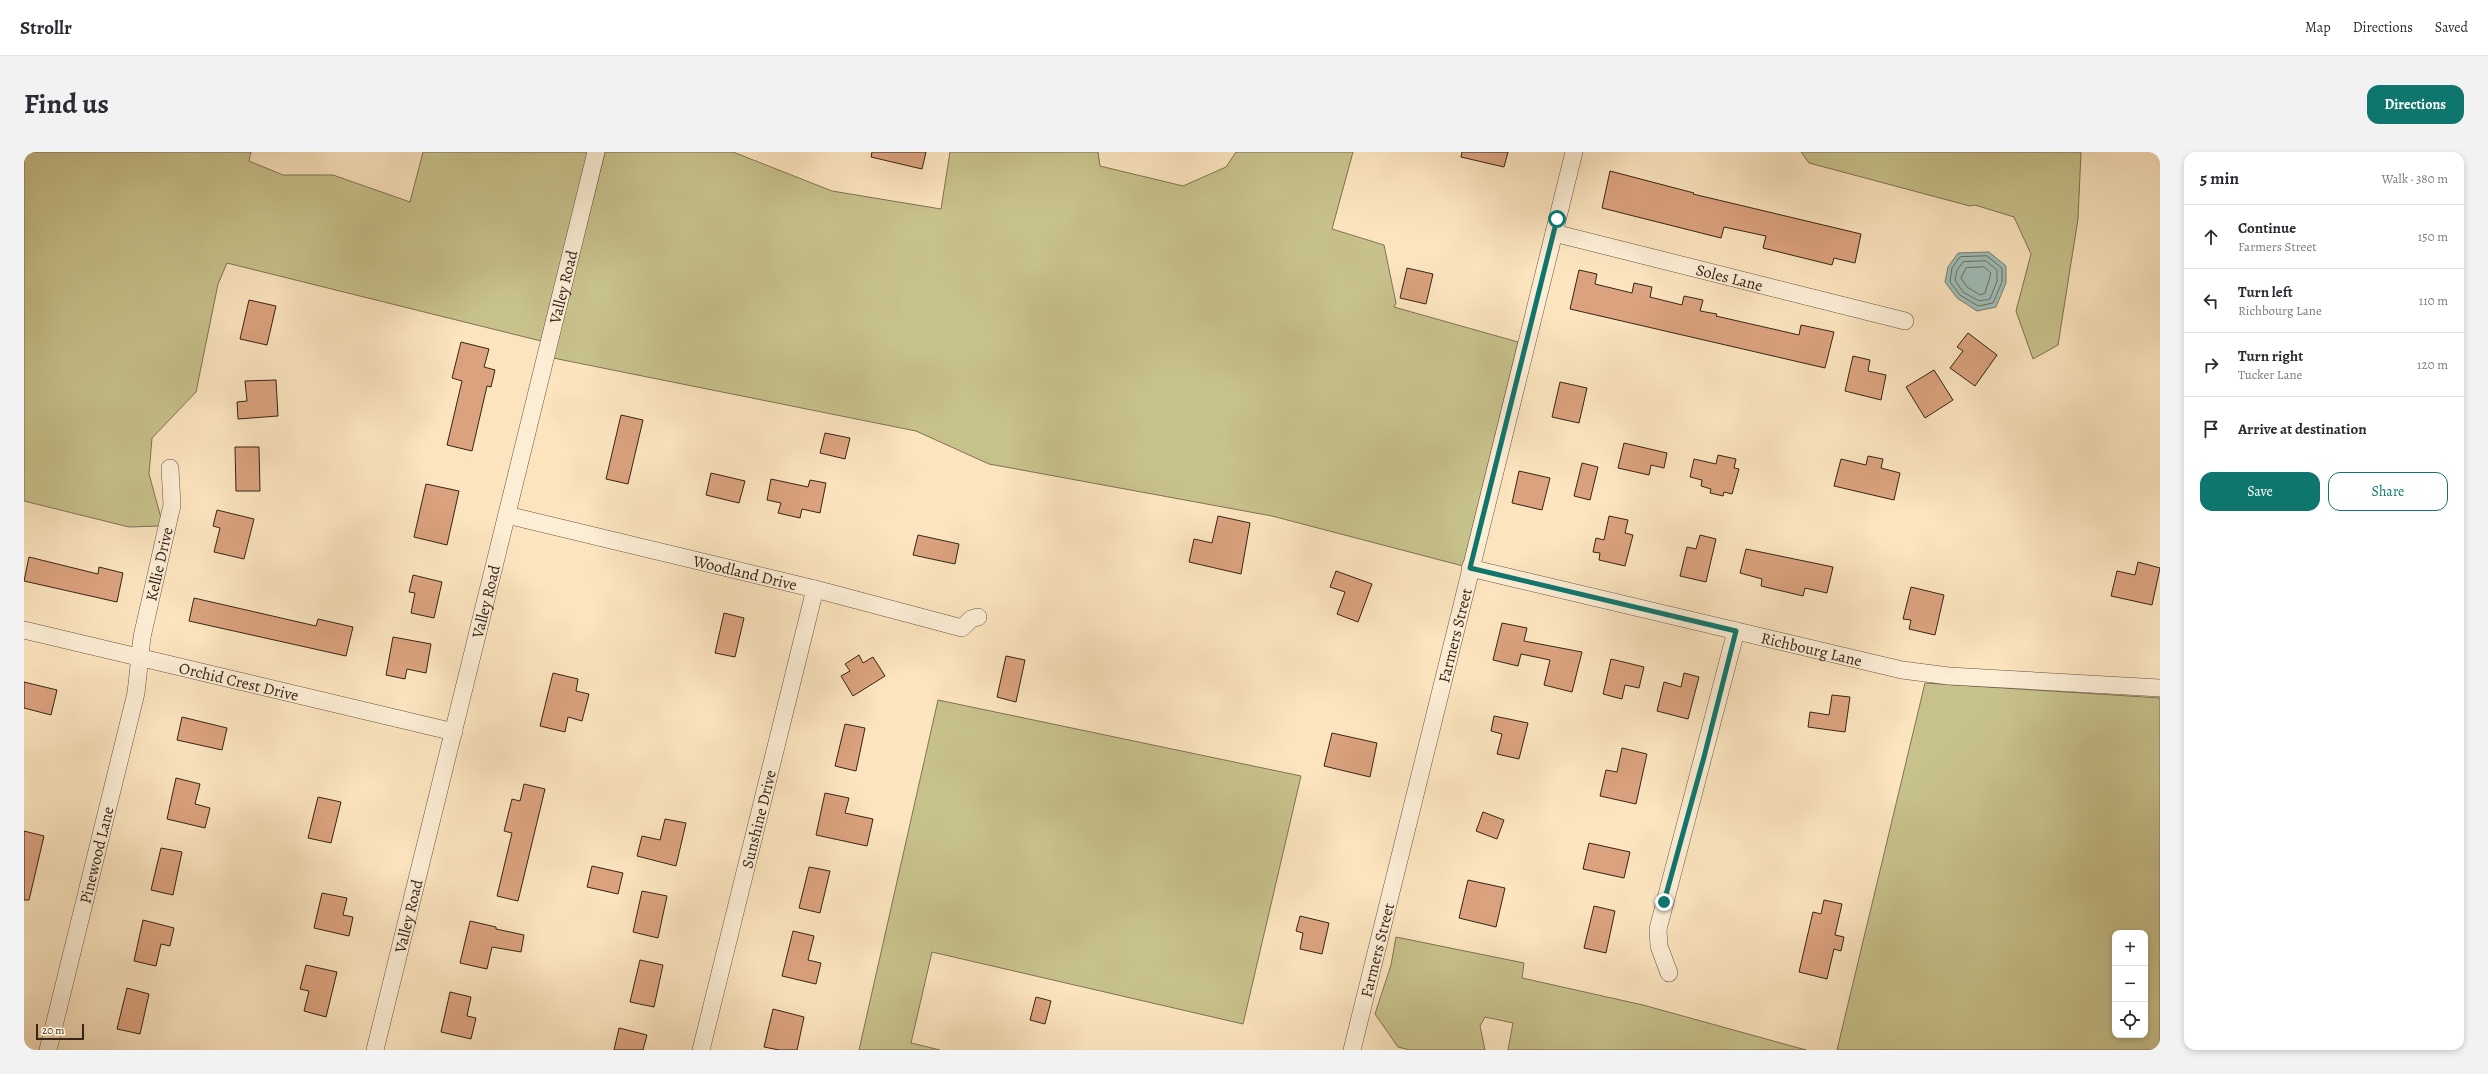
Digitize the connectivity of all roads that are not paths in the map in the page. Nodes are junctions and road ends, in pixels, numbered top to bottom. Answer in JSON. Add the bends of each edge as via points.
{"nodes":[{"id":1,"x":596,"y":152,"type":"edge"},
{"id":2,"x":1574,"y":152,"type":"edge"},
{"id":3,"x":1554,"y":233,"type":"junction"},
{"id":4,"x":1905,"y":321,"type":"dead end"},
{"id":5,"x":170,"y":468,"type":"dead end"},
{"id":6,"x":507,"y":515,"type":"junction"},
{"id":7,"x":1470,"y":568,"type":"junction"},
{"id":8,"x":815,"y":589,"type":"junction"},
{"id":9,"x":978,"y":617,"type":"dead end"},
{"id":10,"x":24,"y":630,"type":"edge"},
{"id":11,"x":1736,"y":631,"type":"junction"},
{"id":12,"x":141,"y":660,"type":"junction"},
{"id":13,"x":2160,"y":688,"type":"edge"},
{"id":14,"x":454,"y":732,"type":"junction"},
{"id":15,"x":1669,"y":973,"type":"dead end"},
{"id":16,"x":48,"y":1050,"type":"edge"},
{"id":17,"x":375,"y":1050,"type":"edge"},
{"id":18,"x":701,"y":1050,"type":"edge"},
{"id":19,"x":1352,"y":1050,"type":"edge"}],
"edges":[{"from":1,"to":6,"type":"street","name":"Valley Road"},
{"from":2,"to":3,"type":"street","name":"Farmers Street"},
{"from":3,"to":4,"type":"street","name":"Soles Lane"},
{"from":3,"to":7,"type":"street","name":"Farmers Street"},
{"from":5,"to":12,"type":"street","name":"Kellie Drive","via":[[172,505],[142,637]]},
{"from":6,"to":8,"type":"street","name":"Woodland Drive"},
{"from":6,"to":14,"type":"street","name":"Valley Road"},
{"from":7,"to":11,"type":"street","name":"Richbourg Lane"},
{"from":7,"to":19,"type":"street","name":"Farmers Street"},
{"from":8,"to":9,"type":"street","name":"Woodland Drive","via":[[934,619],[954,627],[962,628],[971,619]]},
{"from":8,"to":18,"type":"street","name":"Sunshine Drive"},
{"from":10,"to":12,"type":"street","name":"Orchid Crest Drive"},
{"from":11,"to":13,"type":"street","name":"Richbourg Lane","via":[[1902,670],[1948,676]]},
{"from":11,"to":15,"type":"street","via":[[1658,929],[1659,946]]},
{"from":12,"to":14,"type":"street","name":"Orchid Crest Drive"},
{"from":12,"to":16,"type":"street","name":"Pinewood Lane","via":[[136,693]]},
{"from":14,"to":17,"type":"street","name":"Valley Road"}]}
